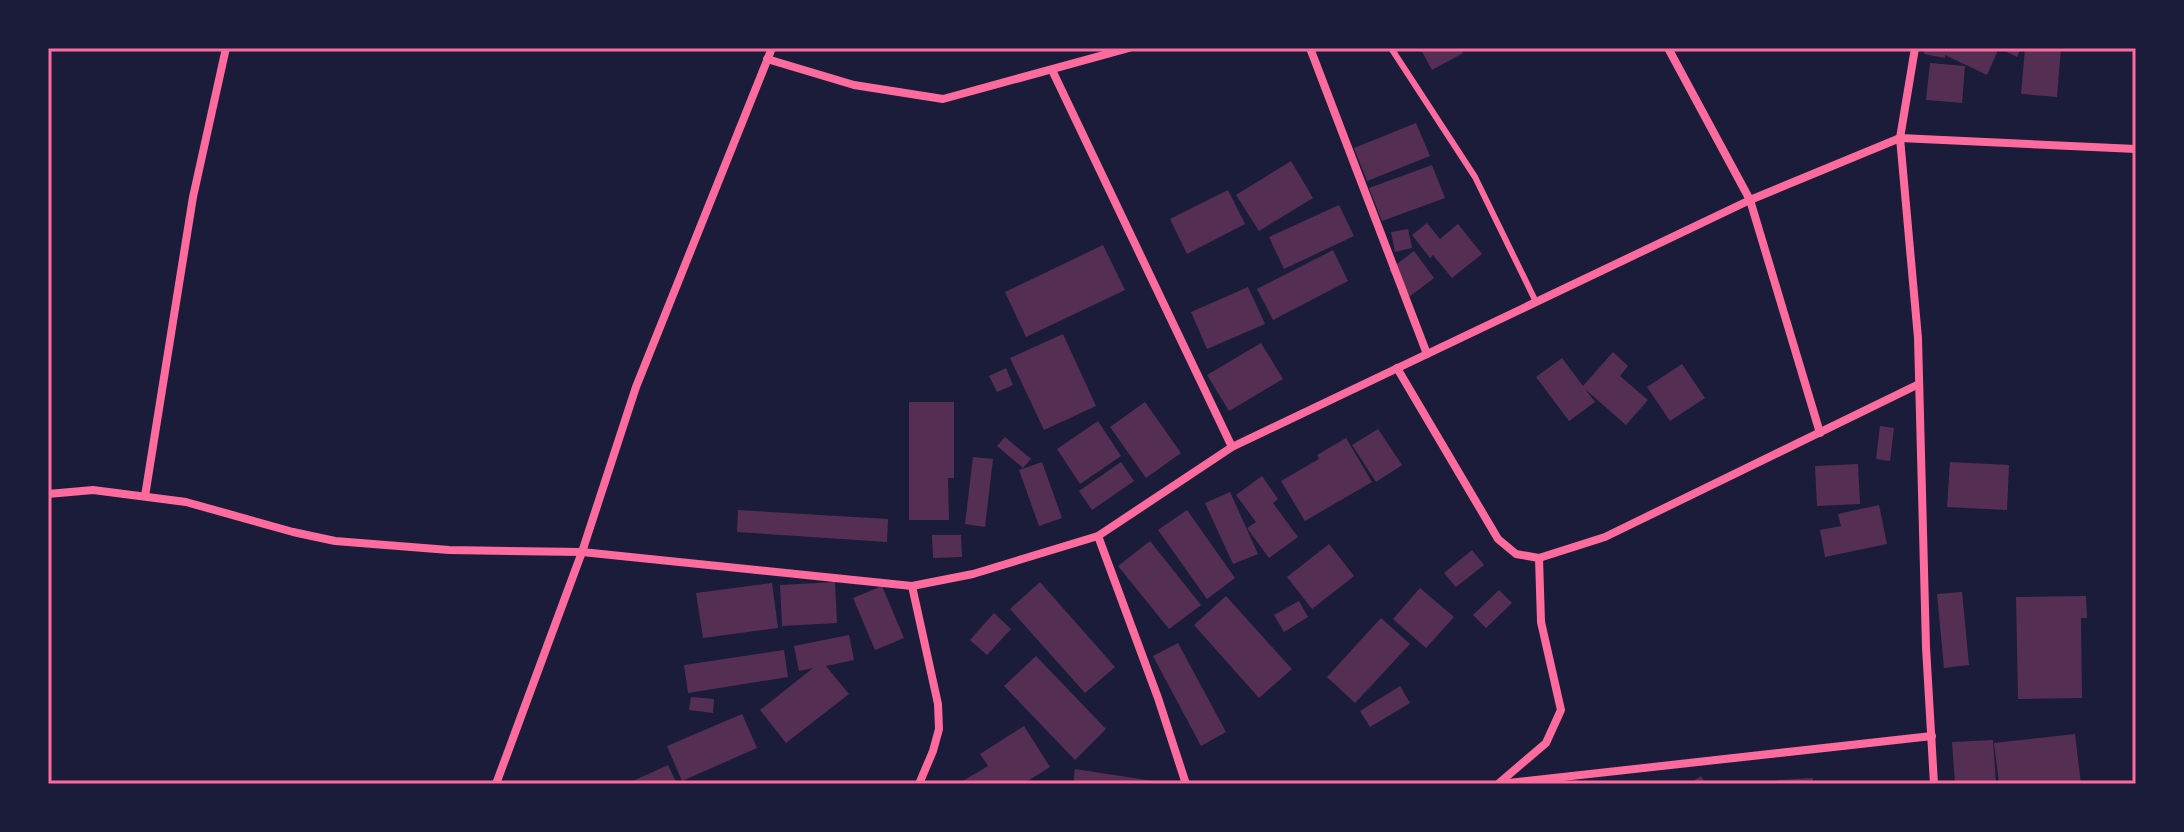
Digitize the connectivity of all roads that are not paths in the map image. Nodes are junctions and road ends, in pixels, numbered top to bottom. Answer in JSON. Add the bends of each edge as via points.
{"nodes":[{"id":1,"x":226,"y":48,"type":"edge"},
{"id":2,"x":772,"y":48,"type":"edge"},
{"id":3,"x":1129,"y":48,"type":"edge"},
{"id":4,"x":1310,"y":48,"type":"edge"},
{"id":5,"x":1391,"y":48,"type":"edge"},
{"id":6,"x":1668,"y":48,"type":"edge"},
{"id":7,"x":1915,"y":48,"type":"edge"},
{"id":8,"x":767,"y":59,"type":"junction"},
{"id":9,"x":1052,"y":70,"type":"junction"},
{"id":10,"x":1900,"y":138,"type":"junction"},
{"id":11,"x":2136,"y":149,"type":"edge"},
{"id":12,"x":1750,"y":200,"type":"junction"},
{"id":13,"x":1536,"y":302,"type":"junction"},
{"id":14,"x":1427,"y":354,"type":"junction"},
{"id":15,"x":1397,"y":368,"type":"junction"},
{"id":16,"x":1919,"y":384,"type":"junction"},
{"id":17,"x":1820,"y":433,"type":"junction"},
{"id":18,"x":1232,"y":447,"type":"junction"},
{"id":19,"x":48,"y":494,"type":"edge"},
{"id":20,"x":145,"y":496,"type":"junction"},
{"id":21,"x":1098,"y":536,"type":"junction"},
{"id":22,"x":582,"y":552,"type":"junction"},
{"id":23,"x":1539,"y":558,"type":"junction"},
{"id":24,"x":912,"y":586,"type":"junction"},
{"id":25,"x":1932,"y":736,"type":"junction"},
{"id":26,"x":496,"y":784,"type":"edge"},
{"id":27,"x":919,"y":784,"type":"edge"},
{"id":28,"x":1186,"y":784,"type":"edge"},
{"id":29,"x":1499,"y":784,"type":"edge"},
{"id":30,"x":1934,"y":784,"type":"edge"}],
"edges":[{"from":1,"to":20,"type":"street","via":[[193,197]]},
{"from":2,"to":8,"type":"street"},
{"from":3,"to":9,"type":"street"},
{"from":4,"to":14,"type":"street"},
{"from":5,"to":13,"type":"lane","via":[[1475,177]]},
{"from":6,"to":12,"type":"street"},
{"from":7,"to":10,"type":"street"},
{"from":8,"to":9,"type":"street","via":[[854,85],[943,99]]},
{"from":8,"to":22,"type":"street","via":[[636,387]]},
{"from":9,"to":18,"type":"street"},
{"from":10,"to":11,"type":"street"},
{"from":10,"to":12,"type":"street"},
{"from":10,"to":16,"type":"street"},
{"from":12,"to":13,"type":"street"},
{"from":12,"to":17,"type":"street"},
{"from":13,"to":14,"type":"street"},
{"from":14,"to":15,"type":"street"},
{"from":15,"to":18,"type":"street"},
{"from":15,"to":23,"type":"street","via":[[1498,539],[1516,554]]},
{"from":16,"to":17,"type":"street"},
{"from":16,"to":25,"type":"street"},
{"from":17,"to":23,"type":"street","via":[[1605,537]]},
{"from":18,"to":21,"type":"street"},
{"from":19,"to":20,"type":"street","via":[[93,490]]},
{"from":20,"to":22,"type":"street","via":[[335,541]]},
{"from":21,"to":24,"type":"street","via":[[973,574]]},
{"from":21,"to":28,"type":"street"},
{"from":22,"to":24,"type":"street"},
{"from":22,"to":26,"type":"street"},
{"from":23,"to":29,"type":"street","via":[[1541,622],[1561,710],[1546,743]]},
{"from":24,"to":27,"type":"street","via":[[939,729]]},
{"from":25,"to":29,"type":"street"},
{"from":25,"to":30,"type":"street"}]}
